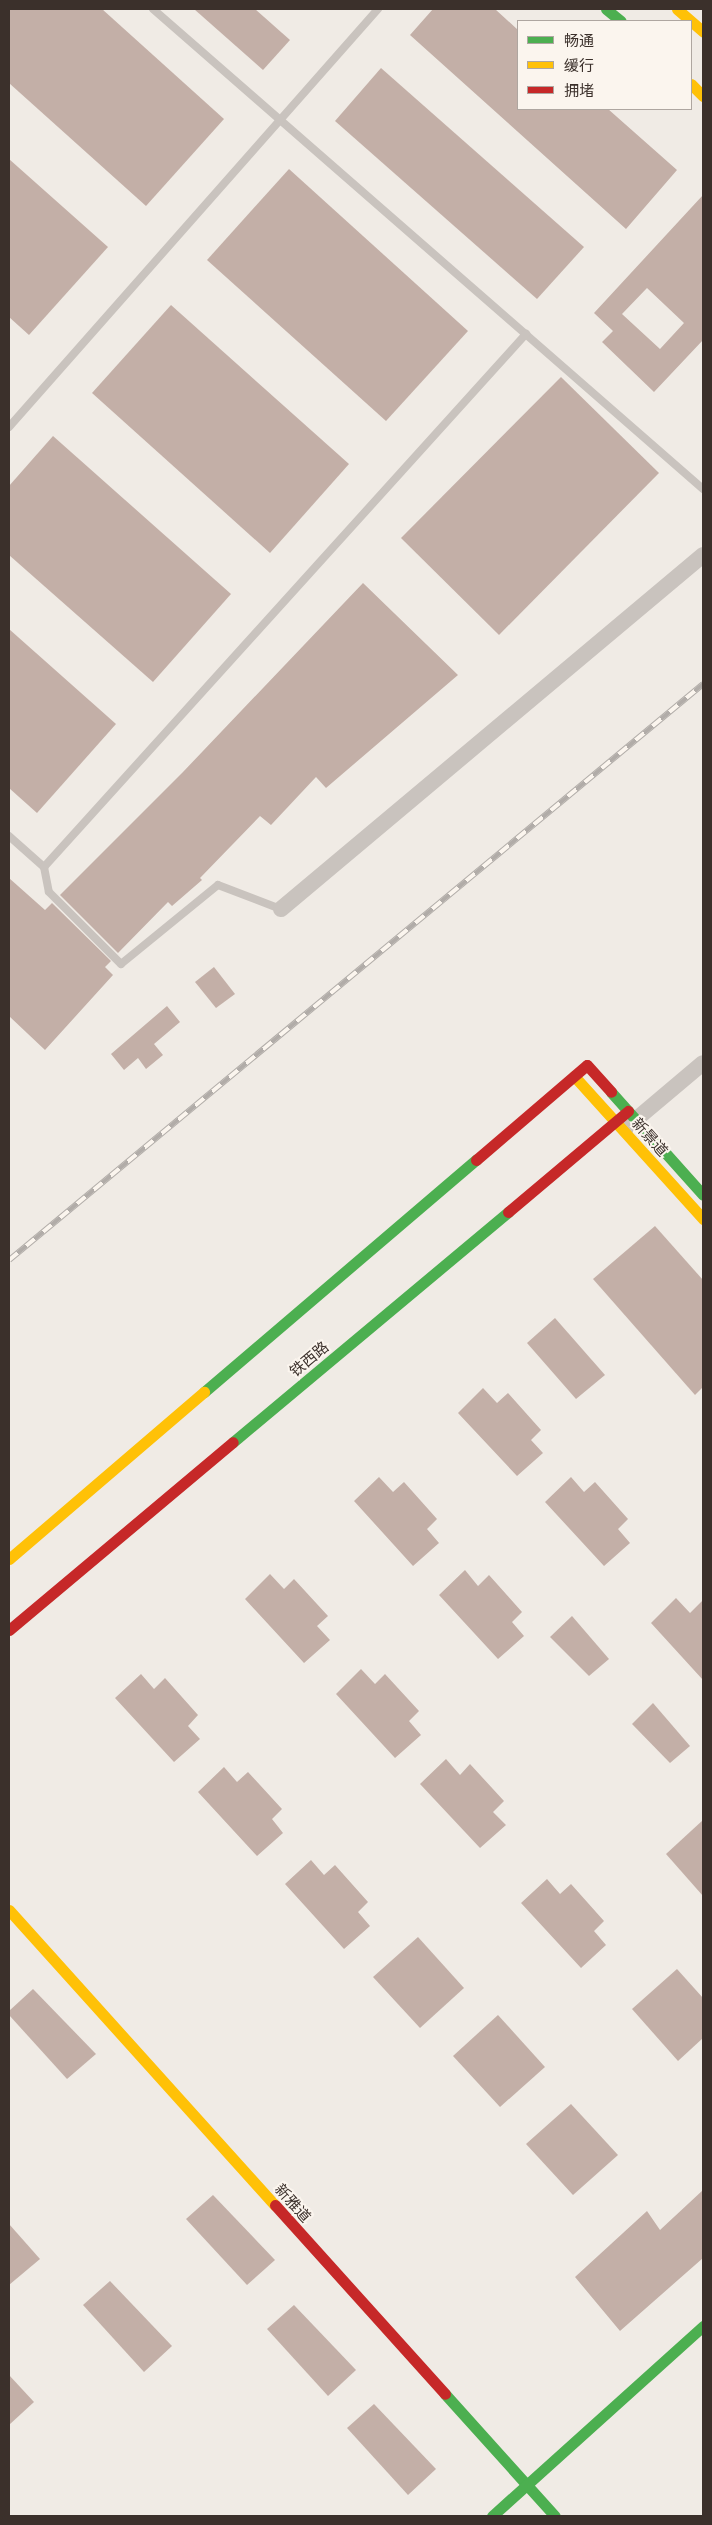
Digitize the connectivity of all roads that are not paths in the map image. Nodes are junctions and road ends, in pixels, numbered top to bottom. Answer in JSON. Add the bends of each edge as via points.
{"nodes":[{"id":1,"x":153,"y":9,"type":"edge"},
{"id":2,"x":378,"y":9,"type":"edge"},
{"id":3,"x":606,"y":9,"type":"edge"},
{"id":4,"x":677,"y":9,"type":"edge"},
{"id":5,"x":620,"y":20,"type":"edge"},
{"id":6,"x":689,"y":20,"type":"edge"},
{"id":7,"x":692,"y":22,"type":"edge"},
{"id":8,"x":703,"y":32,"type":"edge"},
{"id":9,"x":692,"y":85,"type":"edge"},
{"id":10,"x":703,"y":96,"type":"edge"},
{"id":11,"x":280,"y":120,"type":"junction"},
{"id":12,"x":526,"y":334,"type":"junction"},
{"id":13,"x":9,"y":427,"type":"edge"},
{"id":14,"x":703,"y":489,"type":"edge"},
{"id":15,"x":703,"y":555,"type":"edge"},
{"id":16,"x":9,"y":836,"type":"edge"},
{"id":17,"x":44,"y":868,"type":"junction"},
{"id":18,"x":281,"y":909,"type":"joint"},
{"id":19,"x":703,"y":1063,"type":"edge"},
{"id":20,"x":574,"y":1076,"type":"junction"},
{"id":21,"x":626,"y":1121,"type":"junction"},
{"id":22,"x":703,"y":1195,"type":"edge"},
{"id":23,"x":703,"y":1219,"type":"edge"},
{"id":24,"x":9,"y":1559,"type":"edge"},
{"id":25,"x":9,"y":1630,"type":"edge"},
{"id":26,"x":9,"y":1910,"type":"edge"},
{"id":27,"x":703,"y":2326,"type":"edge"},
{"id":28,"x":526,"y":2485,"type":"junction"},
{"id":29,"x":492,"y":2516,"type":"edge"},
{"id":30,"x":555,"y":2516,"type":"edge"}],
"edges":[{"from":1,"to":11,"type":"lane"},
{"from":2,"to":11,"type":"lane"},
{"from":3,"to":5,"type":"main road"},
{"from":4,"to":6,"type":"main road"},
{"from":7,"to":8,"type":"main road"},
{"from":9,"to":10,"type":"main road"},
{"from":11,"to":12,"type":"lane"},
{"from":11,"to":13,"type":"lane"},
{"from":12,"to":14,"type":"lane"},
{"from":12,"to":17,"type":"lane"},
{"from":15,"to":18,"type":"street"},
{"from":16,"to":17,"type":"lane"},
{"from":17,"to":18,"type":"lane","via":[[49,892],[121,964],[218,886]]},
{"from":19,"to":21,"type":"street"},
{"from":20,"to":21,"type":"main road","name":"新景道"},
{"from":20,"to":21,"type":"main road","name":"新景道","via":[[587,1065]]},
{"from":20,"to":24,"type":"main road"},
{"from":21,"to":22,"type":"main road","name":"新景道"},
{"from":21,"to":23,"type":"main road","name":"新景道"},
{"from":21,"to":25,"type":"main road","name":"铁西路"},
{"from":26,"to":28,"type":"main road","name":"新雅道"},
{"from":27,"to":28,"type":"main road"},
{"from":28,"to":29,"type":"main road"},
{"from":28,"to":30,"type":"main road","name":"新雅道"}]}
